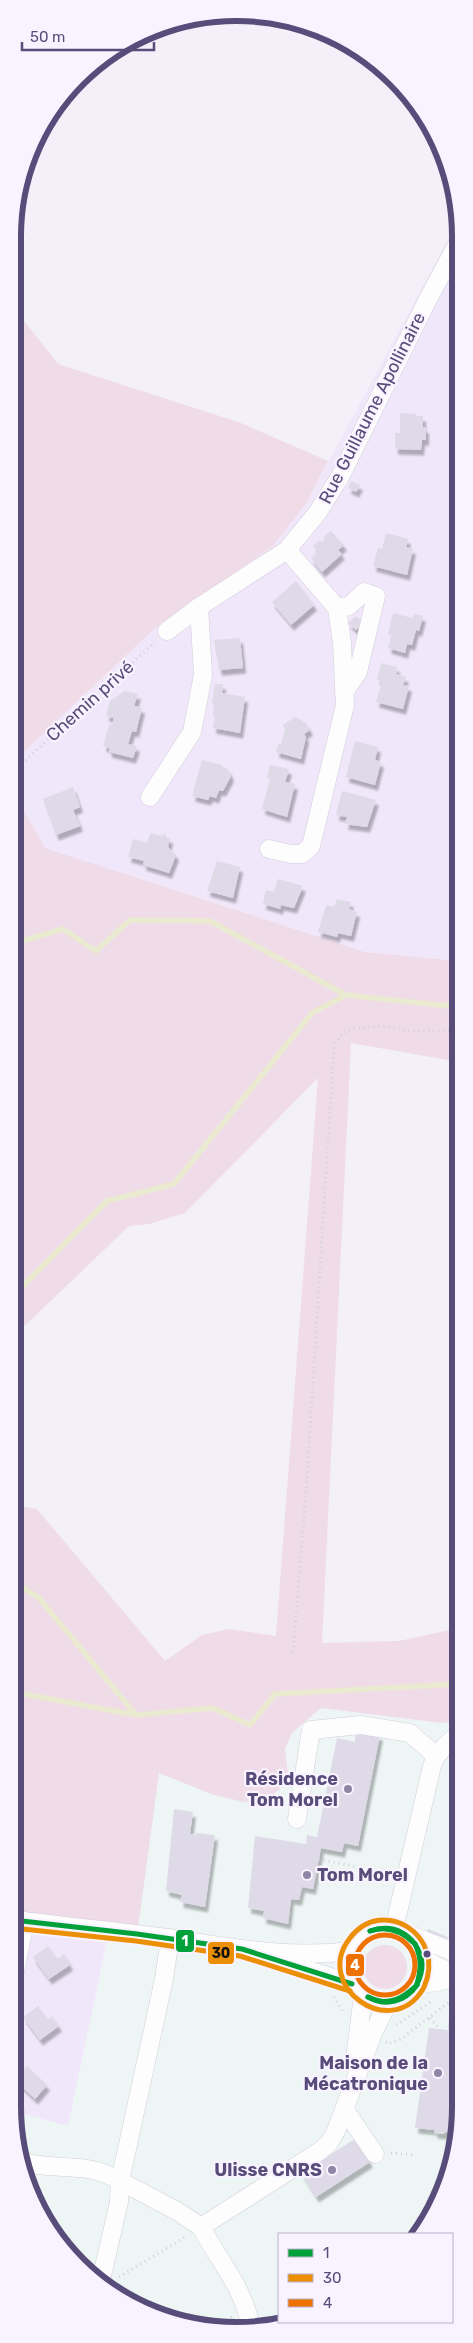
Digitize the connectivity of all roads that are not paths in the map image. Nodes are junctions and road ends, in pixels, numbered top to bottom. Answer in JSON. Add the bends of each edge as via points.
{"nodes":[{"id":1,"x":452,"y":254,"type":"edge"},
{"id":2,"x":286,"y":550,"type":"junction"},
{"id":3,"x":199,"y":607,"type":"junction"},
{"id":4,"x":337,"y":608,"type":"junction"},
{"id":5,"x":167,"y":631,"type":"road end"},
{"id":6,"x":344,"y":692,"type":"junction"},
{"id":7,"x":150,"y":797,"type":"dead end"},
{"id":8,"x":269,"y":849,"type":"dead end"},
{"id":9,"x":452,"y":1740,"type":"edge"},
{"id":10,"x":436,"y":1756,"type":"junction"},
{"id":11,"x":297,"y":1819,"type":"dead end"},
{"id":12,"x":21,"y":1921,"type":"edge"},
{"id":13,"x":400,"y":1931,"type":"junction"},
{"id":14,"x":170,"y":1939,"type":"junction"},
{"id":15,"x":242,"y":1950,"type":"junction"},
{"id":16,"x":350,"y":1951,"type":"junction"},
{"id":17,"x":452,"y":1951,"type":"edge"},
{"id":18,"x":422,"y":1958,"type":"junction"},
{"id":19,"x":452,"y":1974,"type":"edge"},
{"id":20,"x":452,"y":1979,"type":"edge"},
{"id":21,"x":418,"y":1985,"type":"junction"},
{"id":22,"x":358,"y":1990,"type":"junction"},
{"id":23,"x":388,"y":2003,"type":"junction"},
{"id":24,"x":366,"y":2031,"type":"junction"},
{"id":25,"x":347,"y":2105,"type":"junction"},
{"id":26,"x":375,"y":2154,"type":"dead end"},
{"id":27,"x":29,"y":2163,"type":"edge"},
{"id":28,"x":120,"y":2181,"type":"junction"},
{"id":29,"x":201,"y":2227,"type":"junction"},
{"id":30,"x":109,"y":2279,"type":"edge"},
{"id":31,"x":250,"y":2321,"type":"edge"}],
"edges":[{"from":1,"to":2,"type":"street","name":"Rue Guillaume Apollinaire","via":[[341,475],[318,512]]},
{"from":2,"to":3,"type":"street","name":"Rue Guillaume Apollinaire"},
{"from":2,"to":4,"type":"street"},
{"from":3,"to":5,"type":"street","name":"Rue Guillaume Apollinaire"},
{"from":3,"to":7,"type":"street","via":[[203,675],[192,732]]},
{"from":4,"to":6,"type":"street"},
{"from":4,"to":6,"type":"street","via":[[349,606],[364,592],[376,596],[358,672]]},
{"from":6,"to":8,"type":"street","via":[[345,705],[333,762],[311,846],[302,854]]},
{"from":9,"to":10,"type":"street"},
{"from":10,"to":11,"type":"street","via":[[410,1733],[360,1725],[311,1730]]},
{"from":10,"to":13,"type":"street","via":[[407,1877]]},
{"from":12,"to":14,"type":"street"},
{"from":13,"to":16,"type":"street","via":[[384,1928],[364,1934]]},
{"from":13,"to":17,"type":"street"},
{"from":13,"to":18,"type":"street","via":[[416,1944]]},
{"from":14,"to":15,"type":"street"},
{"from":14,"to":28,"type":"street"},
{"from":15,"to":16,"type":"street","via":[[325,1954]]},
{"from":15,"to":22,"type":"street"},
{"from":16,"to":22,"type":"street","via":[[348,1968]]},
{"from":18,"to":19,"type":"street"},
{"from":18,"to":21,"type":"street"},
{"from":20,"to":21,"type":"street"},
{"from":21,"to":23,"type":"street","via":[[405,1998]]},
{"from":22,"to":23,"type":"street","via":[[375,2002]]},
{"from":22,"to":24,"type":"street"},
{"from":23,"to":24,"type":"street"},
{"from":24,"to":25,"type":"street"},
{"from":25,"to":26,"type":"street"},
{"from":25,"to":29,"type":"street","via":[[329,2143],[320,2151]]},
{"from":27,"to":28,"type":"street","via":[[91,2168]]},
{"from":28,"to":29,"type":"street","via":[[178,2211]]},
{"from":28,"to":30,"type":"street"},
{"from":29,"to":31,"type":"street","via":[[236,2288]]}]}
